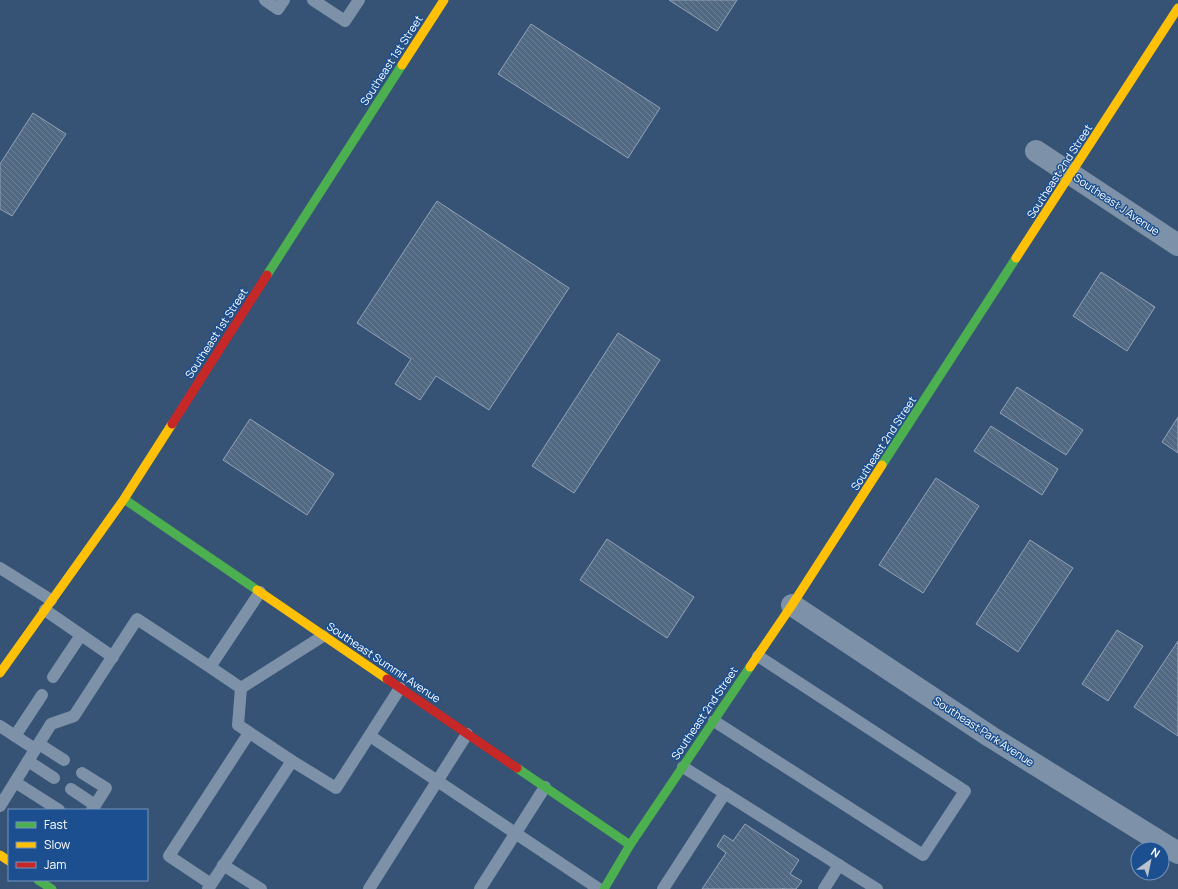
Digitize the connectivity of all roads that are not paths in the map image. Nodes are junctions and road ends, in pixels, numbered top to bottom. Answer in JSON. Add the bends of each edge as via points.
{"nodes":[{"id":1,"x":265,"y":0,"type":"edge"},
{"id":2,"x":284,"y":0,"type":"edge"},
{"id":3,"x":313,"y":0,"type":"edge"},
{"id":4,"x":359,"y":0,"type":"edge"},
{"id":5,"x":444,"y":0,"type":"edge"},
{"id":6,"x":1177,"y":10,"type":"edge"},
{"id":7,"x":1036,"y":151,"type":"dead end"},
{"id":8,"x":1071,"y":174,"type":"junction"},
{"id":9,"x":1178,"y":245,"type":"edge"},
{"id":10,"x":124,"y":499,"type":"junction"},
{"id":11,"x":0,"y":568,"type":"edge"},
{"id":12,"x":260,"y":592,"type":"junction"},
{"id":13,"x":48,"y":605,"type":"junction"},
{"id":14,"x":792,"y":605,"type":"junction"},
{"id":15,"x":81,"y":635,"type":"junction"},
{"id":16,"x":323,"y":636,"type":"junction"},
{"id":17,"x":113,"y":656,"type":"junction"},
{"id":18,"x":758,"y":656,"type":"junction"},
{"id":19,"x":210,"y":667,"type":"junction"},
{"id":20,"x":0,"y":673,"type":"edge"},
{"id":21,"x":53,"y":677,"type":"dead end"},
{"id":22,"x":241,"y":688,"type":"junction"},
{"id":23,"x":400,"y":688,"type":"junction"},
{"id":24,"x":42,"y":695,"type":"dead end"},
{"id":25,"x":714,"y":721,"type":"junction"},
{"id":26,"x":0,"y":726,"type":"edge"},
{"id":27,"x":249,"y":732,"type":"junction"},
{"id":28,"x":467,"y":734,"type":"junction"},
{"id":29,"x":15,"y":736,"type":"junction"},
{"id":30,"x":370,"y":736,"type":"junction"},
{"id":31,"x":37,"y":747,"type":"junction"},
{"id":32,"x":64,"y":760,"type":"dead end"},
{"id":33,"x":28,"y":761,"type":"junction"},
{"id":34,"x":292,"y":761,"type":"junction"},
{"id":35,"x":683,"y":767,"type":"junction"},
{"id":36,"x":82,"y":773,"type":"dead end"},
{"id":37,"x":54,"y":778,"type":"dead end"},
{"id":38,"x":437,"y":781,"type":"junction"},
{"id":39,"x":15,"y":782,"type":"junction"},
{"id":40,"x":545,"y":787,"type":"junction"},
{"id":41,"x":71,"y":789,"type":"dead end"},
{"id":42,"x":725,"y":793,"type":"junction"},
{"id":43,"x":0,"y":806,"type":"edge"},
{"id":44,"x":94,"y":807,"type":"edge"},
{"id":45,"x":58,"y":809,"type":"edge"},
{"id":46,"x":515,"y":833,"type":"junction"},
{"id":47,"x":630,"y":845,"type":"junction"},
{"id":48,"x":1178,"y":853,"type":"edge"},
{"id":49,"x":223,"y":865,"type":"junction"},
{"id":50,"x":839,"y":865,"type":"junction"},
{"id":51,"x":210,"y":887,"type":"edge"},
{"id":52,"x":261,"y":889,"type":"edge"},
{"id":53,"x":369,"y":889,"type":"edge"},
{"id":54,"x":480,"y":889,"type":"edge"},
{"id":55,"x":599,"y":889,"type":"edge"},
{"id":56,"x":604,"y":889,"type":"edge"},
{"id":57,"x":664,"y":889,"type":"edge"},
{"id":58,"x":824,"y":889,"type":"edge"},
{"id":59,"x":877,"y":889,"type":"edge"}],
"edges":[{"from":1,"to":2,"type":"lane","via":[[278,9]]},
{"from":3,"to":4,"type":"lane","via":[[345,21]]},
{"from":5,"to":10,"type":"street","name":"Southeast 1st Street"},
{"from":6,"to":8,"type":"street","name":"Southeast 2nd Street"},
{"from":7,"to":8,"type":"street","name":"Southeast J Avenue"},
{"from":8,"to":9,"type":"street","name":"Southeast J Avenue"},
{"from":8,"to":14,"type":"street","name":"Southeast 2nd Street"},
{"from":10,"to":12,"type":"street","name":"Southeast Summit Avenue"},
{"from":10,"to":13,"type":"street","name":"Southeast 1st Street"},
{"from":11,"to":13,"type":"lane"},
{"from":12,"to":16,"type":"street","name":"Southeast Summit Avenue"},
{"from":12,"to":19,"type":"lane"},
{"from":13,"to":15,"type":"lane"},
{"from":13,"to":20,"type":"street","name":"Southeast 1st Street"},
{"from":14,"to":18,"type":"street","name":"Southeast 2nd Street"},
{"from":14,"to":48,"type":"street","name":"Southeast Park Avenue","via":[[991,737]]},
{"from":15,"to":17,"type":"lane"},
{"from":15,"to":21,"type":"lane"},
{"from":16,"to":22,"type":"lane"},
{"from":16,"to":23,"type":"street","name":"Southeast Summit Avenue"},
{"from":17,"to":19,"type":"lane","via":[[137,619]]},
{"from":17,"to":31,"type":"lane","via":[[74,716],[51,724]]},
{"from":18,"to":25,"type":"street","name":"Southeast 2nd Street"},
{"from":18,"to":25,"type":"lane","via":[[965,791],[923,855]]},
{"from":19,"to":22,"type":"lane"},
{"from":22,"to":27,"type":"lane","via":[[238,725]]},
{"from":23,"to":28,"type":"street","name":"Southeast Summit Avenue"},
{"from":23,"to":30,"type":"lane"},
{"from":24,"to":29,"type":"lane"},
{"from":25,"to":35,"type":"street","name":"Southeast 2nd Street"},
{"from":26,"to":29,"type":"lane"},
{"from":27,"to":34,"type":"lane"},
{"from":27,"to":51,"type":"lane","via":[[169,856]]},
{"from":28,"to":38,"type":"lane"},
{"from":28,"to":40,"type":"street","name":"Southeast Summit Avenue"},
{"from":29,"to":31,"type":"lane"},
{"from":30,"to":34,"type":"lane","via":[[336,788]]},
{"from":30,"to":38,"type":"lane"},
{"from":31,"to":32,"type":"lane"},
{"from":31,"to":33,"type":"lane"},
{"from":33,"to":37,"type":"lane"},
{"from":33,"to":39,"type":"lane"},
{"from":34,"to":49,"type":"lane"},
{"from":35,"to":42,"type":"lane"},
{"from":35,"to":47,"type":"street","name":"Southeast 2nd Street"},
{"from":36,"to":44,"type":"lane","via":[[106,788]]},
{"from":38,"to":46,"type":"lane"},
{"from":38,"to":53,"type":"lane"},
{"from":39,"to":43,"type":"lane"},
{"from":39,"to":45,"type":"lane"},
{"from":40,"to":46,"type":"lane"},
{"from":40,"to":47,"type":"street","name":"Southeast Summit Avenue"},
{"from":41,"to":44,"type":"lane"},
{"from":42,"to":50,"type":"lane"},
{"from":42,"to":57,"type":"lane"},
{"from":46,"to":54,"type":"lane"},
{"from":46,"to":55,"type":"lane"},
{"from":47,"to":56,"type":"street","name":"Southeast 2nd Street"},
{"from":49,"to":51,"type":"lane"},
{"from":49,"to":52,"type":"lane"},
{"from":50,"to":58,"type":"lane"},
{"from":50,"to":59,"type":"lane"}]}
